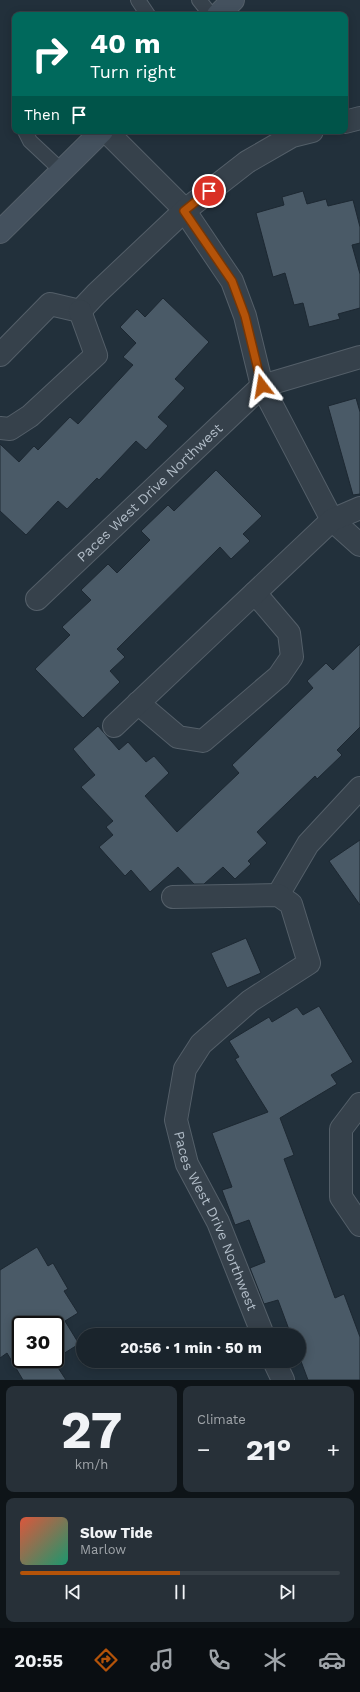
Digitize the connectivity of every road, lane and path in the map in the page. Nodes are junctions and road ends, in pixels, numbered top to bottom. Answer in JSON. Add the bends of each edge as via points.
{"nodes":[{"id":1,"x":138,"y":0,"type":"edge"},
{"id":2,"x":199,"y":0,"type":"edge"},
{"id":3,"x":233,"y":0,"type":"edge"},
{"id":4,"x":146,"y":12,"type":"edge"},
{"id":5,"x":208,"y":12,"type":"edge"},
{"id":6,"x":221,"y":12,"type":"edge"},
{"id":7,"x":360,"y":118,"type":"edge"},
{"id":8,"x":348,"y":121,"type":"edge"},
{"id":9,"x":26,"y":134,"type":"edge"},
{"id":10,"x":99,"y":134,"type":"edge"},
{"id":11,"x":109,"y":134,"type":"edge"},
{"id":12,"x":300,"y":134,"type":"edge"},
{"id":13,"x":62,"y":171,"type":"junction"},
{"id":14,"x":184,"y":211,"type":"junction"},
{"id":15,"x":0,"y":232,"type":"edge"},
{"id":16,"x":80,"y":311,"type":"junction"},
{"id":17,"x":0,"y":355,"type":"edge"},
{"id":18,"x":360,"y":357,"type":"edge"},
{"id":19,"x":262,"y":386,"type":"junction"},
{"id":20,"x":0,"y":428,"type":"edge"},
{"id":21,"x":360,"y":508,"type":"edge"},
{"id":22,"x":332,"y":520,"type":"junction"},
{"id":23,"x":360,"y":544,"type":"edge"},
{"id":24,"x":255,"y":593,"type":"junction"},
{"id":25,"x":37,"y":599,"type":"dead end"},
{"id":26,"x":138,"y":703,"type":"junction"},
{"id":27,"x":114,"y":726,"type":"dead end"},
{"id":28,"x":360,"y":788,"type":"edge"},
{"id":29,"x":278,"y":895,"type":"junction"},
{"id":30,"x":173,"y":897,"type":"dead end"},
{"id":31,"x":360,"y":1104,"type":"edge"},
{"id":32,"x":360,"y":1225,"type":"edge"},
{"id":33,"x":260,"y":1328,"type":"edge"},
{"id":34,"x":277,"y":1368,"type":"edge"},
{"id":35,"x":283,"y":1380,"type":"edge"}],
"edges":[{"from":1,"to":4,"type":"lane"},
{"from":2,"to":5,"type":"lane"},
{"from":3,"to":6,"type":"main road"},
{"from":7,"to":8,"type":"street"},
{"from":9,"to":13,"type":"lane","via":[[30,141]]},
{"from":10,"to":13,"type":"main road"},
{"from":11,"to":14,"type":"street"},
{"from":12,"to":14,"type":"street","via":[[247,162]]},
{"from":13,"to":15,"type":"main road"},
{"from":14,"to":16,"type":"street"},
{"from":14,"to":19,"type":"street","via":[[232,281],[245,316]]},
{"from":16,"to":17,"type":"street","via":[[50,304]]},
{"from":16,"to":20,"type":"street","via":[[96,355],[30,416],[10,429]]},
{"from":18,"to":19,"type":"street"},
{"from":19,"to":22,"type":"street"},
{"from":19,"to":25,"type":"street","name":"Paces West Drive Northwest"},
{"from":21,"to":22,"type":"street"},
{"from":22,"to":23,"type":"street"},
{"from":22,"to":24,"type":"street"},
{"from":24,"to":26,"type":"street"},
{"from":24,"to":26,"type":"street","via":[[289,633],[292,657],[279,676],[203,741],[178,737]]},
{"from":26,"to":27,"type":"street"},
{"from":28,"to":29,"type":"street","via":[[308,844]]},
{"from":29,"to":30,"type":"street"},
{"from":29,"to":33,"type":"street","name":"Paces West Drive Northwest","via":[[291,904],[309,963],[250,1001],[201,1044],[185,1069],[176,1120],[187,1164],[218,1222]]},
{"from":31,"to":32,"type":"street","via":[[341,1129],[341,1197]]},
{"from":34,"to":35,"type":"street"}]}
